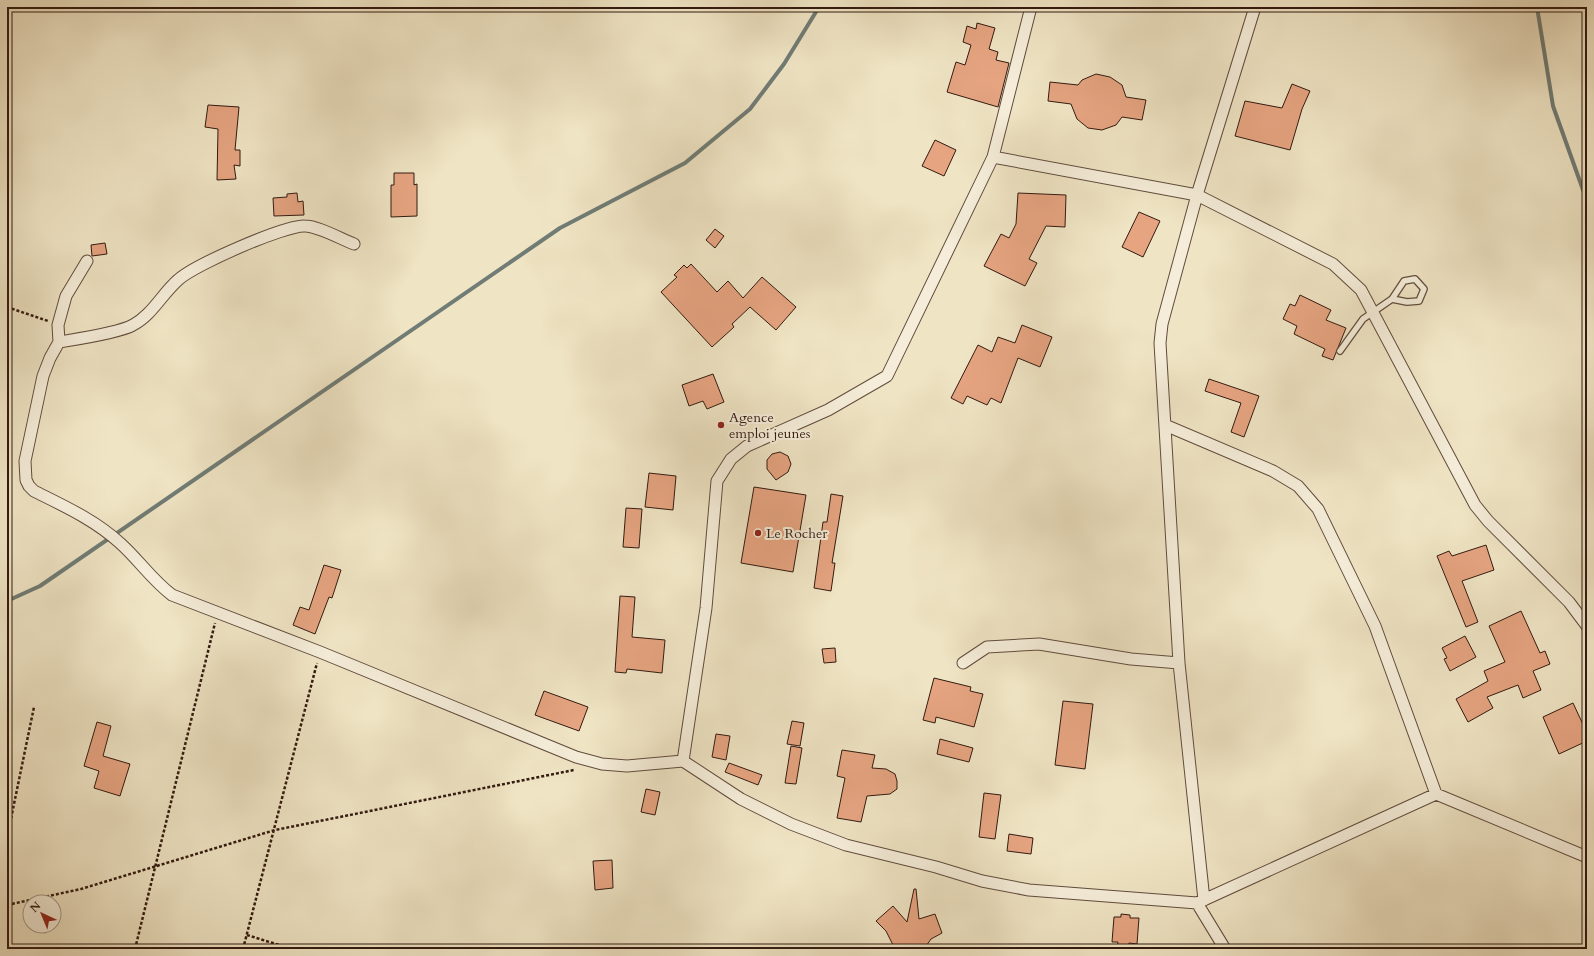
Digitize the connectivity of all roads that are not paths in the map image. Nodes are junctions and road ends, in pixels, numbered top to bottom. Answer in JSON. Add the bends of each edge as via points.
{"nodes":[{"id":1,"x":1031,"y":7,"type":"edge"},
{"id":2,"x":1255,"y":7,"type":"edge"},
{"id":3,"x":993,"y":157,"type":"junction"},
{"id":4,"x":1197,"y":194,"type":"junction"},
{"id":5,"x":354,"y":244,"type":"dead end"},
{"id":6,"x":87,"y":261,"type":"dead end"},
{"id":7,"x":1392,"y":299,"type":"junction"},
{"id":8,"x":1373,"y":313,"type":"junction"},
{"id":9,"x":59,"y":342,"type":"junction"},
{"id":10,"x":1340,"y":351,"type":"dead end"},
{"id":11,"x":1165,"y":425,"type":"junction"},
{"id":12,"x":1587,"y":626,"type":"edge"},
{"id":13,"x":963,"y":663,"type":"dead end"},
{"id":14,"x":1179,"y":663,"type":"junction"},
{"id":15,"x":684,"y":761,"type":"junction"},
{"id":16,"x":1436,"y":794,"type":"junction"},
{"id":17,"x":1587,"y":857,"type":"edge"},
{"id":18,"x":1201,"y":902,"type":"junction"},
{"id":19,"x":1225,"y":949,"type":"edge"}],
"edges":[{"from":1,"to":3,"type":"street"},
{"from":2,"to":4,"type":"street"},
{"from":3,"to":4,"type":"street"},
{"from":3,"to":15,"type":"street","via":[[887,376],[828,410],[747,446],[731,459],[717,481],[706,608]]},
{"from":4,"to":8,"type":"street","via":[[1333,264],[1361,290]]},
{"from":4,"to":11,"type":"street","via":[[1162,324],[1160,343]]},
{"from":5,"to":9,"type":"street","via":[[307,225],[294,227],[192,269],[178,279],[149,311],[131,326]]},
{"from":6,"to":9,"type":"street","via":[[66,296],[58,325]]},
{"from":7,"to":7,"type":"lane","via":[[1404,281],[1415,279],[1424,290],[1419,301]]},
{"from":7,"to":8,"type":"lane"},
{"from":8,"to":10,"type":"lane","via":[[1363,318]]},
{"from":8,"to":12,"type":"street","via":[[1475,505],[1569,602]]},
{"from":9,"to":15,"type":"street","via":[[43,376],[25,461],[26,480],[34,491],[98,525],[120,543],[156,582],[172,595],[320,652],[576,757],[602,764],[627,766]]},
{"from":11,"to":14,"type":"street"},
{"from":11,"to":16,"type":"street","via":[[1273,471],[1298,486],[1318,509],[1375,626]]},
{"from":13,"to":14,"type":"street","via":[[987,647],[1039,644],[1131,659]]},
{"from":14,"to":18,"type":"street"},
{"from":15,"to":18,"type":"street","via":[[741,799],[791,824],[846,845],[982,881],[1029,890]]},
{"from":16,"to":17,"type":"street"},
{"from":16,"to":18,"type":"street"},
{"from":18,"to":19,"type":"street"}]}
